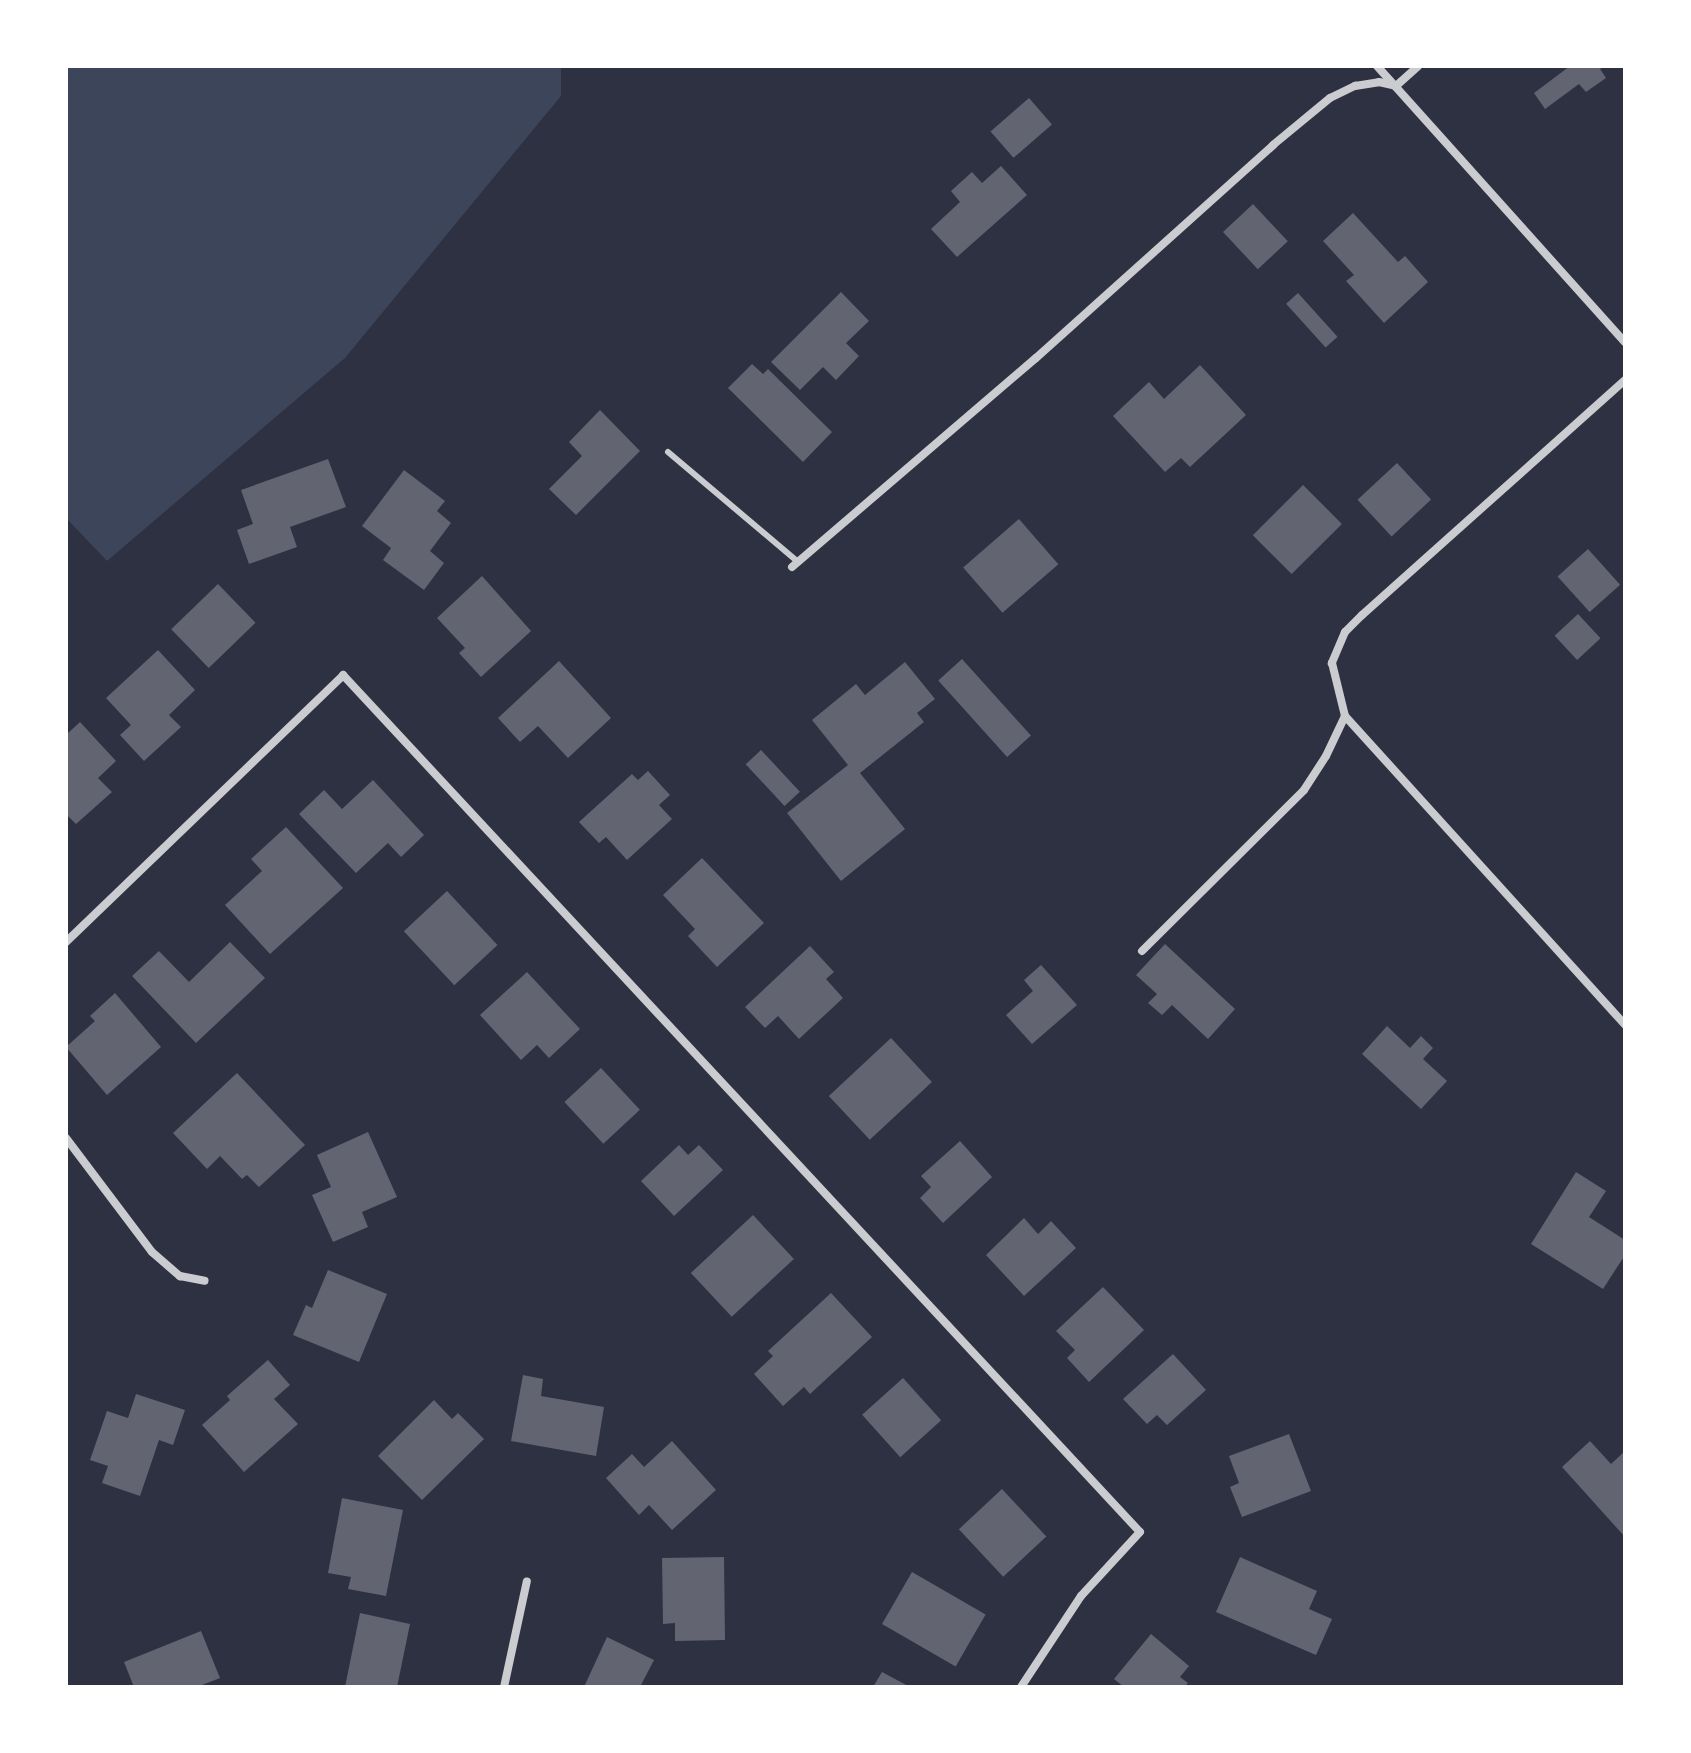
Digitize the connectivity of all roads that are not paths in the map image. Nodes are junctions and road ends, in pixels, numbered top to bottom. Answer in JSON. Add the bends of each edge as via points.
{"nodes":[{"id":1,"x":1377,"y":66,"type":"edge"},
{"id":2,"x":1418,"y":66,"type":"edge"},
{"id":3,"x":1396,"y":86,"type":"junction"},
{"id":4,"x":1625,"y":342,"type":"edge"},
{"id":5,"x":1625,"y":380,"type":"edge"},
{"id":6,"x":668,"y":452,"type":"dead end"},
{"id":7,"x":795,"y":564,"type":"joint"},
{"id":8,"x":1345,"y":716,"type":"junction"},
{"id":9,"x":66,"y":942,"type":"edge"},
{"id":10,"x":1142,"y":951,"type":"dead end"},
{"id":11,"x":1625,"y":1025,"type":"edge"},
{"id":12,"x":66,"y":1138,"type":"edge"},
{"id":13,"x":205,"y":1281,"type":"dead end"},
{"id":14,"x":527,"y":1581,"type":"dead end"},
{"id":15,"x":504,"y":1687,"type":"edge"},
{"id":16,"x":1021,"y":1687,"type":"edge"}],
"edges":[{"from":1,"to":3,"type":"street"},
{"from":2,"to":3,"type":"street"},
{"from":3,"to":4,"type":"street"},
{"from":3,"to":7,"type":"street","via":[[1355,86],[1330,98]]},
{"from":5,"to":8,"type":"street","via":[[1345,632],[1332,663]]},
{"from":6,"to":7,"type":"lane"},
{"from":8,"to":10,"type":"street","via":[[1304,790]]},
{"from":8,"to":11,"type":"street"},
{"from":9,"to":16,"type":"street","via":[[343,675],[1140,1532],[1081,1596]]},
{"from":12,"to":13,"type":"street","via":[[152,1252],[180,1276]]},
{"from":14,"to":15,"type":"street"}]}
